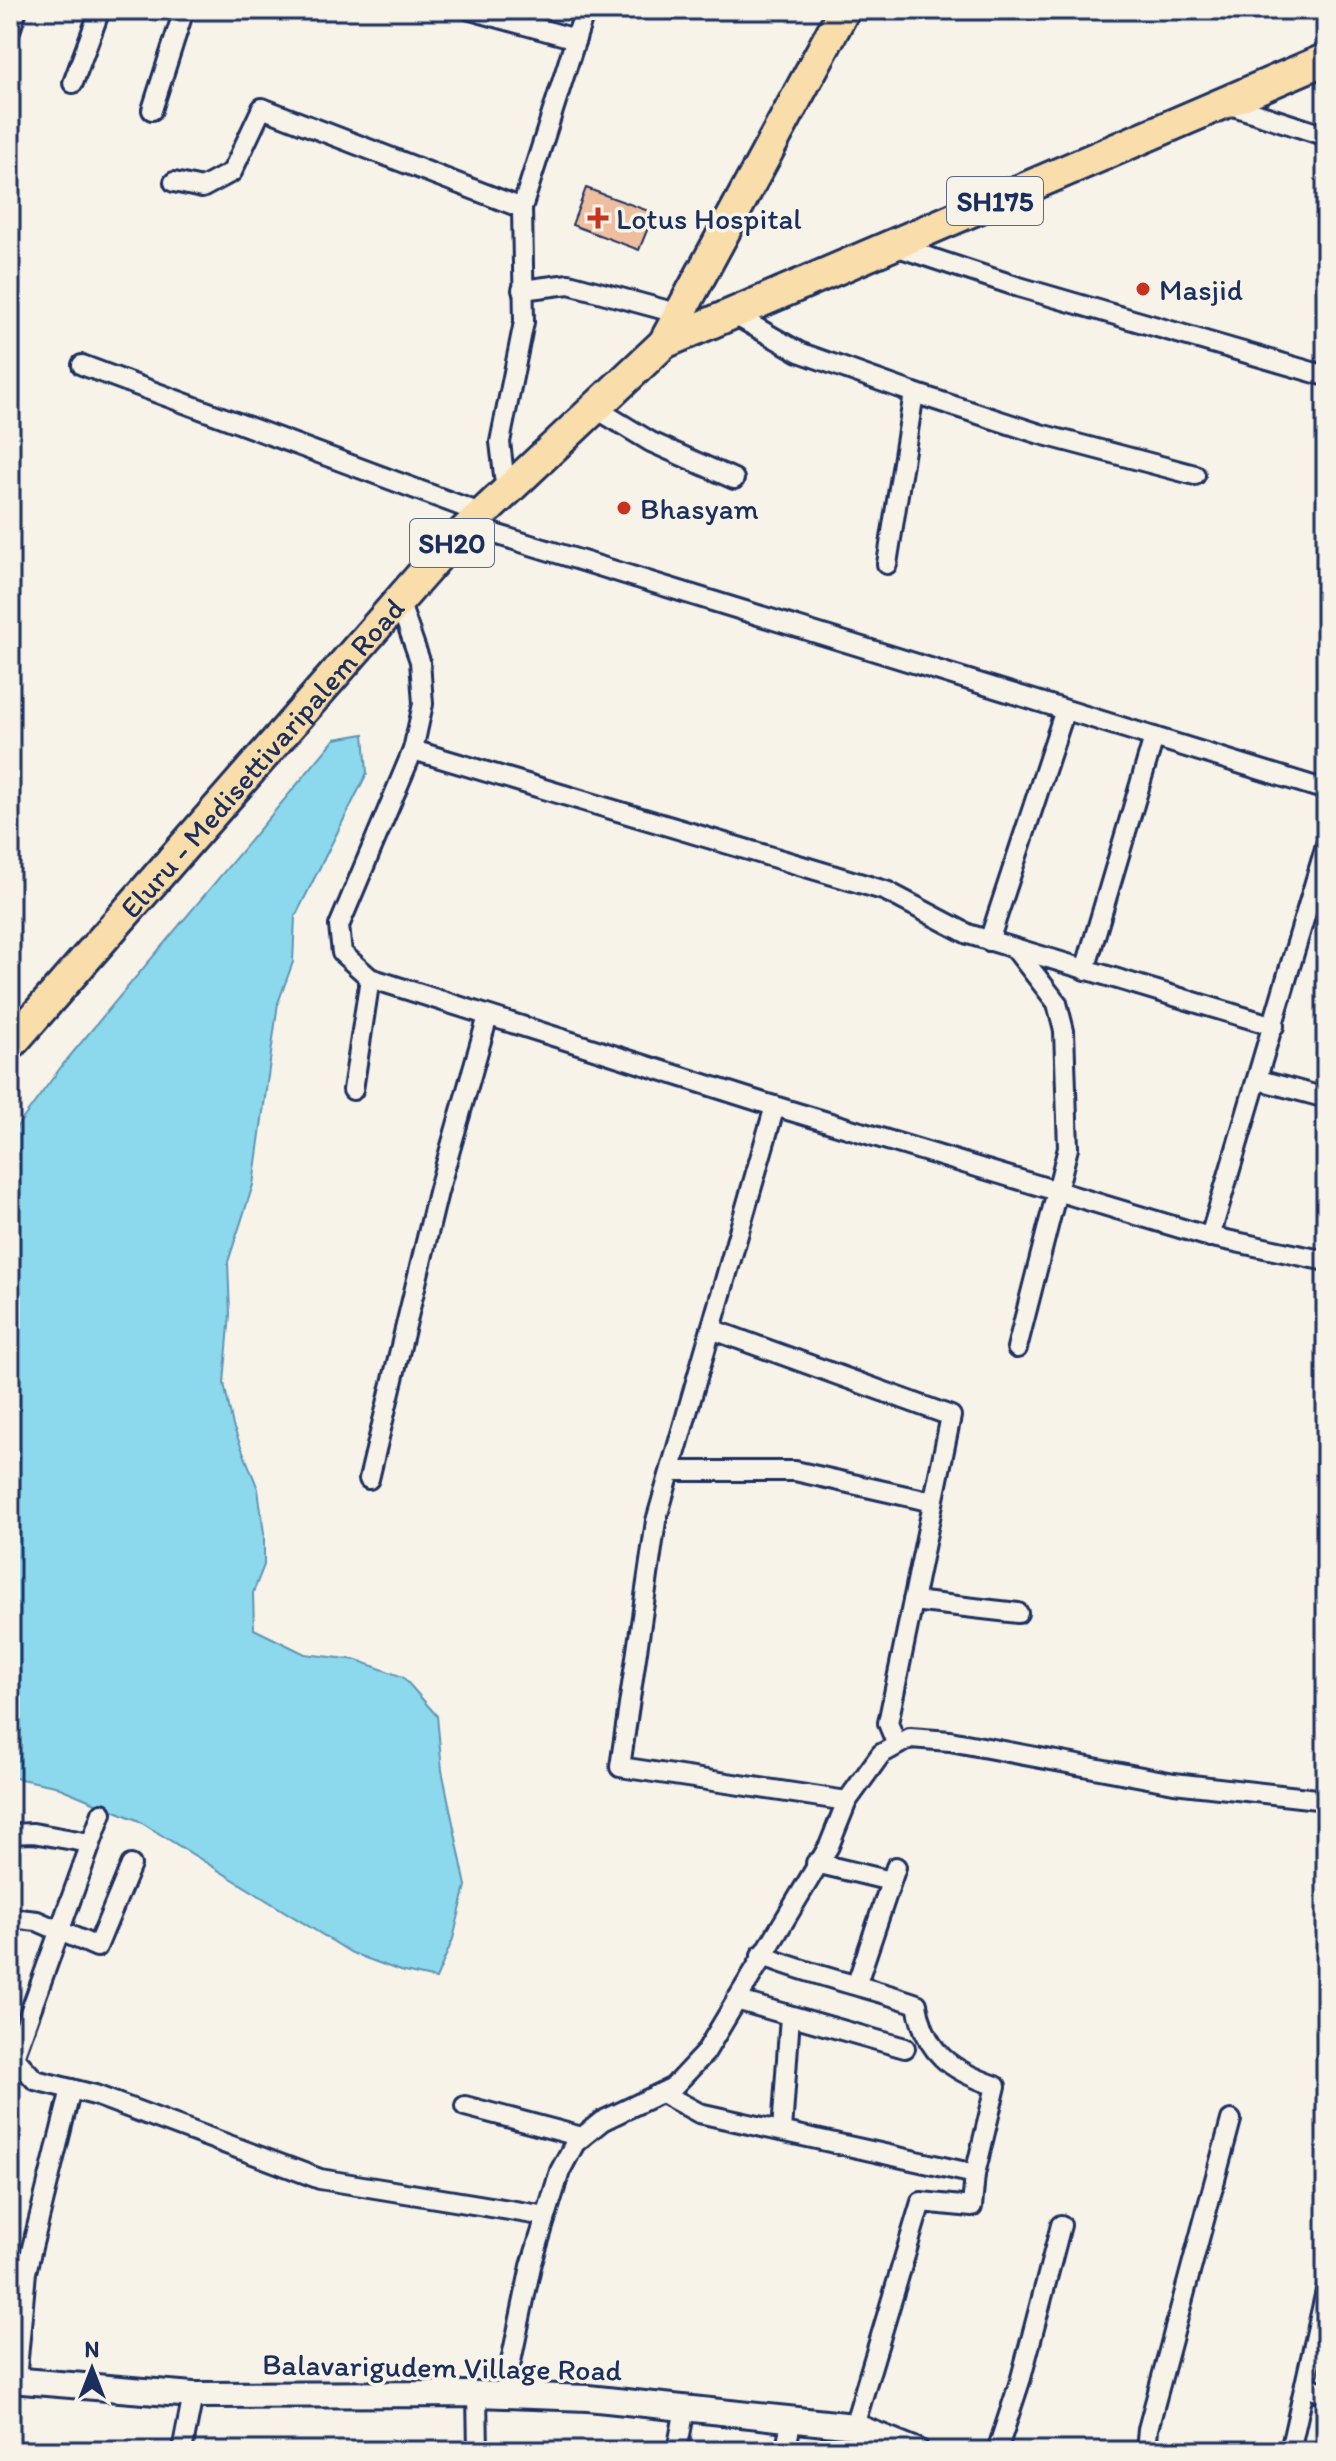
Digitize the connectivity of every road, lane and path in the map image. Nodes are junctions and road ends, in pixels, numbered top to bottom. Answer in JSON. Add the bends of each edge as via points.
{"nodes":[{"id":1,"x":17,"y":10,"type":"edge"},
{"id":2,"x":100,"y":10,"type":"edge"},
{"id":3,"x":184,"y":10,"type":"edge"},
{"id":4,"x":470,"y":10,"type":"edge"},
{"id":5,"x":585,"y":10,"type":"edge"},
{"id":6,"x":844,"y":10,"type":"edge"},
{"id":7,"x":10,"y":31,"type":"edge"},
{"id":8,"x":576,"y":39,"type":"junction"},
{"id":9,"x":1326,"y":59,"type":"edge"},
{"id":10,"x":73,"y":83,"type":"dead end"},
{"id":11,"x":1224,"y":103,"type":"junction"},
{"id":12,"x":152,"y":110,"type":"dead end"},
{"id":13,"x":1326,"y":136,"type":"edge"},
{"id":14,"x":174,"y":182,"type":"dead end"},
{"id":15,"x":522,"y":208,"type":"junction"},
{"id":16,"x":892,"y":245,"type":"junction"},
{"id":17,"x":522,"y":290,"type":"junction"},
{"id":18,"x":680,"y":314,"type":"junction"},
{"id":19,"x":733,"y":314,"type":"junction"},
{"id":20,"x":664,"y":343,"type":"junction"},
{"id":21,"x":82,"y":365,"type":"dead end"},
{"id":22,"x":1326,"y":376,"type":"edge"},
{"id":23,"x":914,"y":393,"type":"junction"},
{"id":24,"x":595,"y":408,"type":"junction"},
{"id":25,"x":1195,"y":475,"type":"dead end"},
{"id":26,"x":734,"y":479,"type":"dead end"},
{"id":27,"x":506,"y":492,"type":"junction"},
{"id":28,"x":476,"y":520,"type":"junction"},
{"id":29,"x":887,"y":564,"type":"dead end"},
{"id":30,"x":399,"y":601,"type":"junction"},
{"id":31,"x":1065,"y":710,"type":"junction"},
{"id":32,"x":1154,"y":737,"type":"junction"},
{"id":33,"x":413,"y":750,"type":"junction"},
{"id":34,"x":1326,"y":790,"type":"edge"},
{"id":35,"x":1326,"y":845,"type":"edge"},
{"id":36,"x":989,"y":941,"type":"junction"},
{"id":37,"x":1016,"y":950,"type":"junction"},
{"id":38,"x":1085,"y":970,"type":"junction"},
{"id":39,"x":370,"y":978,"type":"junction"},
{"id":40,"x":488,"y":1016,"type":"junction"},
{"id":41,"x":1274,"y":1026,"type":"junction"},
{"id":42,"x":10,"y":1045,"type":"edge"},
{"id":43,"x":1259,"y":1080,"type":"junction"},
{"id":44,"x":353,"y":1090,"type":"dead end"},
{"id":45,"x":1326,"y":1098,"type":"edge"},
{"id":46,"x":775,"y":1106,"type":"junction"},
{"id":47,"x":1059,"y":1192,"type":"junction"},
{"id":48,"x":1210,"y":1237,"type":"junction"},
{"id":49,"x":1326,"y":1261,"type":"edge"},
{"id":50,"x":711,"y":1329,"type":"junction"},
{"id":51,"x":1017,"y":1348,"type":"dead end"},
{"id":52,"x":671,"y":1471,"type":"junction"},
{"id":53,"x":369,"y":1479,"type":"dead end"},
{"id":54,"x":933,"y":1502,"type":"junction"},
{"id":55,"x":913,"y":1601,"type":"junction"},
{"id":56,"x":1018,"y":1613,"type":"dead end"},
{"id":57,"x":897,"y":1745,"type":"junction"},
{"id":58,"x":1326,"y":1800,"type":"edge"},
{"id":59,"x":847,"y":1801,"type":"junction"},
{"id":60,"x":102,"y":1813,"type":"dead end"},
{"id":61,"x":10,"y":1834,"type":"edge"},
{"id":62,"x":90,"y":1843,"type":"junction"},
{"id":63,"x":816,"y":1863,"type":"junction"},
{"id":64,"x":131,"y":1865,"type":"dead end"},
{"id":65,"x":10,"y":1918,"type":"edge"},
{"id":66,"x":58,"y":1930,"type":"junction"},
{"id":67,"x":761,"y":1955,"type":"junction"},
{"id":68,"x":857,"y":1983,"type":"junction"},
{"id":69,"x":736,"y":2000,"type":"junction"},
{"id":70,"x":790,"y":2016,"type":"junction"},
{"id":71,"x":905,"y":2048,"type":"dead end"},
{"id":72,"x":71,"y":2089,"type":"junction"},
{"id":73,"x":662,"y":2093,"type":"junction"},
{"id":74,"x":465,"y":2106,"type":"dead end"},
{"id":75,"x":1231,"y":2120,"type":"dead end"},
{"id":76,"x":782,"y":2131,"type":"junction"},
{"id":77,"x":582,"y":2137,"type":"junction"},
{"id":78,"x":975,"y":2174,"type":"junction"},
{"id":79,"x":546,"y":2216,"type":"junction"},
{"id":80,"x":1061,"y":2225,"type":"dead end"},
{"id":81,"x":1326,"y":2291,"type":"edge"},
{"id":82,"x":13,"y":2380,"type":"edge"},
{"id":83,"x":1305,"y":2384,"type":"junction"},
{"id":84,"x":477,"y":2394,"type":"junction"},
{"id":85,"x":193,"y":2395,"type":"junction"},
{"id":86,"x":504,"y":2395,"type":"junction"},
{"id":87,"x":1326,"y":2395,"type":"edge"},
{"id":88,"x":685,"y":2408,"type":"junction"},
{"id":89,"x":792,"y":2419,"type":"junction"},
{"id":90,"x":854,"y":2426,"type":"junction"},
{"id":91,"x":182,"y":2451,"type":"edge"},
{"id":92,"x":478,"y":2451,"type":"edge"},
{"id":93,"x":677,"y":2451,"type":"edge"},
{"id":94,"x":785,"y":2451,"type":"edge"},
{"id":95,"x":916,"y":2451,"type":"edge"},
{"id":96,"x":997,"y":2451,"type":"edge"},
{"id":97,"x":1146,"y":2451,"type":"edge"},
{"id":98,"x":1290,"y":2451,"type":"edge"}],
"edges":[{"from":1,"to":7,"type":"street"},
{"from":2,"to":10,"type":"street"},
{"from":3,"to":12,"type":"street"},
{"from":4,"to":8,"type":"street"},
{"from":5,"to":8,"type":"street"},
{"from":6,"to":18,"type":"main road","name":"Eluru - Medisettivaripalem Road","number":"SH20"},
{"from":8,"to":15,"type":"street"},
{"from":9,"to":11,"type":"main road","number":"SH175"},
{"from":11,"to":13,"type":"street"},
{"from":11,"to":16,"type":"main road","number":"SH175"},
{"from":14,"to":15,"type":"street","via":[[202,188],[232,172],[262,108]]},
{"from":15,"to":17,"type":"street"},
{"from":16,"to":19,"type":"main road","number":"SH175"},
{"from":16,"to":22,"type":"street"},
{"from":17,"to":18,"type":"street","via":[[569,284]]},
{"from":17,"to":27,"type":"street","via":[[524,322],[500,442]]},
{"from":18,"to":20,"type":"main road","name":"Eluru - Medisettivaripalem Road","number":"SH20"},
{"from":19,"to":20,"type":"main road","number":"SH175"},
{"from":19,"to":23,"type":"street","via":[[799,352]]},
{"from":20,"to":24,"type":"main road","name":"Eluru - Medisettivaripalem Road","number":"SH20"},
{"from":21,"to":28,"type":"street"},
{"from":23,"to":25,"type":"street","via":[[1040,434]]},
{"from":23,"to":29,"type":"street"},
{"from":24,"to":26,"type":"street","via":[[651,442]]},
{"from":24,"to":27,"type":"main road","name":"Eluru - Medisettivaripalem Road","number":"SH20"},
{"from":27,"to":28,"type":"main road","name":"Eluru - Medisettivaripalem Road","number":"SH20"},
{"from":28,"to":30,"type":"main road","name":"Eluru - Medisettivaripalem Road","number":"SH20"},
{"from":28,"to":31,"type":"street"},
{"from":30,"to":33,"type":"street","via":[[420,661],[423,704]]},
{"from":30,"to":42,"type":"main road","name":"Eluru - Medisettivaripalem Road","number":"SH20"},
{"from":31,"to":32,"type":"street"},
{"from":31,"to":36,"type":"street"},
{"from":32,"to":34,"type":"street"},
{"from":32,"to":38,"type":"street"},
{"from":33,"to":36,"type":"street","via":[[886,891],[932,918]]},
{"from":33,"to":39,"type":"street","via":[[339,926],[342,953]]},
{"from":35,"to":41,"type":"street"},
{"from":36,"to":37,"type":"street"},
{"from":37,"to":38,"type":"street"},
{"from":37,"to":47,"type":"street","via":[[1057,1003],[1064,1031],[1068,1148]]},
{"from":38,"to":41,"type":"street"},
{"from":39,"to":40,"type":"street"},
{"from":39,"to":44,"type":"street"},
{"from":40,"to":46,"type":"street"},
{"from":40,"to":53,"type":"street","via":[[438,1192]]},
{"from":41,"to":43,"type":"street"},
{"from":43,"to":45,"type":"street"},
{"from":43,"to":48,"type":"street"},
{"from":46,"to":47,"type":"street"},
{"from":46,"to":50,"type":"street"},
{"from":47,"to":48,"type":"street"},
{"from":47,"to":51,"type":"street"},
{"from":48,"to":49,"type":"street"},
{"from":50,"to":52,"type":"street"},
{"from":50,"to":54,"type":"street","via":[[951,1416]]},
{"from":52,"to":54,"type":"street","via":[[795,1471]]},
{"from":52,"to":59,"type":"street","via":[[656,1521],[620,1767]]},
{"from":54,"to":55,"type":"street"},
{"from":55,"to":56,"type":"street"},
{"from":55,"to":57,"type":"street","via":[[888,1723]]},
{"from":57,"to":58,"type":"street","via":[[910,1738],[950,1741],[1174,1783]]},
{"from":57,"to":59,"type":"street","via":[[881,1754]]},
{"from":59,"to":63,"type":"street","via":[[829,1846]]},
{"from":60,"to":62,"type":"street"},
{"from":61,"to":62,"type":"street"},
{"from":62,"to":66,"type":"street"},
{"from":63,"to":67,"type":"street"},
{"from":63,"to":68,"type":"street","via":[[893,1874]]},
{"from":64,"to":66,"type":"street","via":[[97,1947]]},
{"from":65,"to":66,"type":"street"},
{"from":66,"to":72,"type":"street","via":[[14,2057],[35,2080]]},
{"from":67,"to":68,"type":"street","via":[[797,1970]]},
{"from":67,"to":69,"type":"street"},
{"from":68,"to":78,"type":"street","via":[[917,2004],[921,2029],[934,2054],[996,2086]]},
{"from":69,"to":70,"type":"street"},
{"from":69,"to":73,"type":"street","via":[[705,2053]]},
{"from":70,"to":71,"type":"street"},
{"from":70,"to":76,"type":"street"},
{"from":72,"to":79,"type":"street","via":[[320,2179]]},
{"from":72,"to":82,"type":"street","via":[[26,2272]]},
{"from":73,"to":76,"type":"street","via":[[699,2113]]},
{"from":73,"to":77,"type":"street","via":[[602,2121]]},
{"from":74,"to":77,"type":"street"},
{"from":75,"to":97,"type":"street","via":[[1151,2415]]},
{"from":76,"to":78,"type":"street"},
{"from":77,"to":79,"type":"street","via":[[560,2171]]},
{"from":78,"to":90,"type":"street","via":[[972,2207],[921,2202]]},
{"from":79,"to":86,"type":"street"},
{"from":80,"to":96,"type":"street"},
{"from":81,"to":83,"type":"street"},
{"from":82,"to":85,"type":"street","name":"Balavarigudem Village Road"},
{"from":83,"to":87,"type":"street"},
{"from":83,"to":98,"type":"street"},
{"from":84,"to":85,"type":"street","name":"Balavarigudem Village Road"},
{"from":84,"to":86,"type":"street","name":"Balavarigudem Village Road"},
{"from":84,"to":92,"type":"street"},
{"from":85,"to":91,"type":"street"},
{"from":86,"to":88,"type":"street","name":"Balavarigudem Village Road"},
{"from":88,"to":89,"type":"street","name":"Balavarigudem Village Road"},
{"from":88,"to":93,"type":"street"},
{"from":89,"to":90,"type":"street","name":"Balavarigudem Village Road"},
{"from":89,"to":94,"type":"street"},
{"from":90,"to":95,"type":"street","name":"Balavarigudem Village Road"}]}
